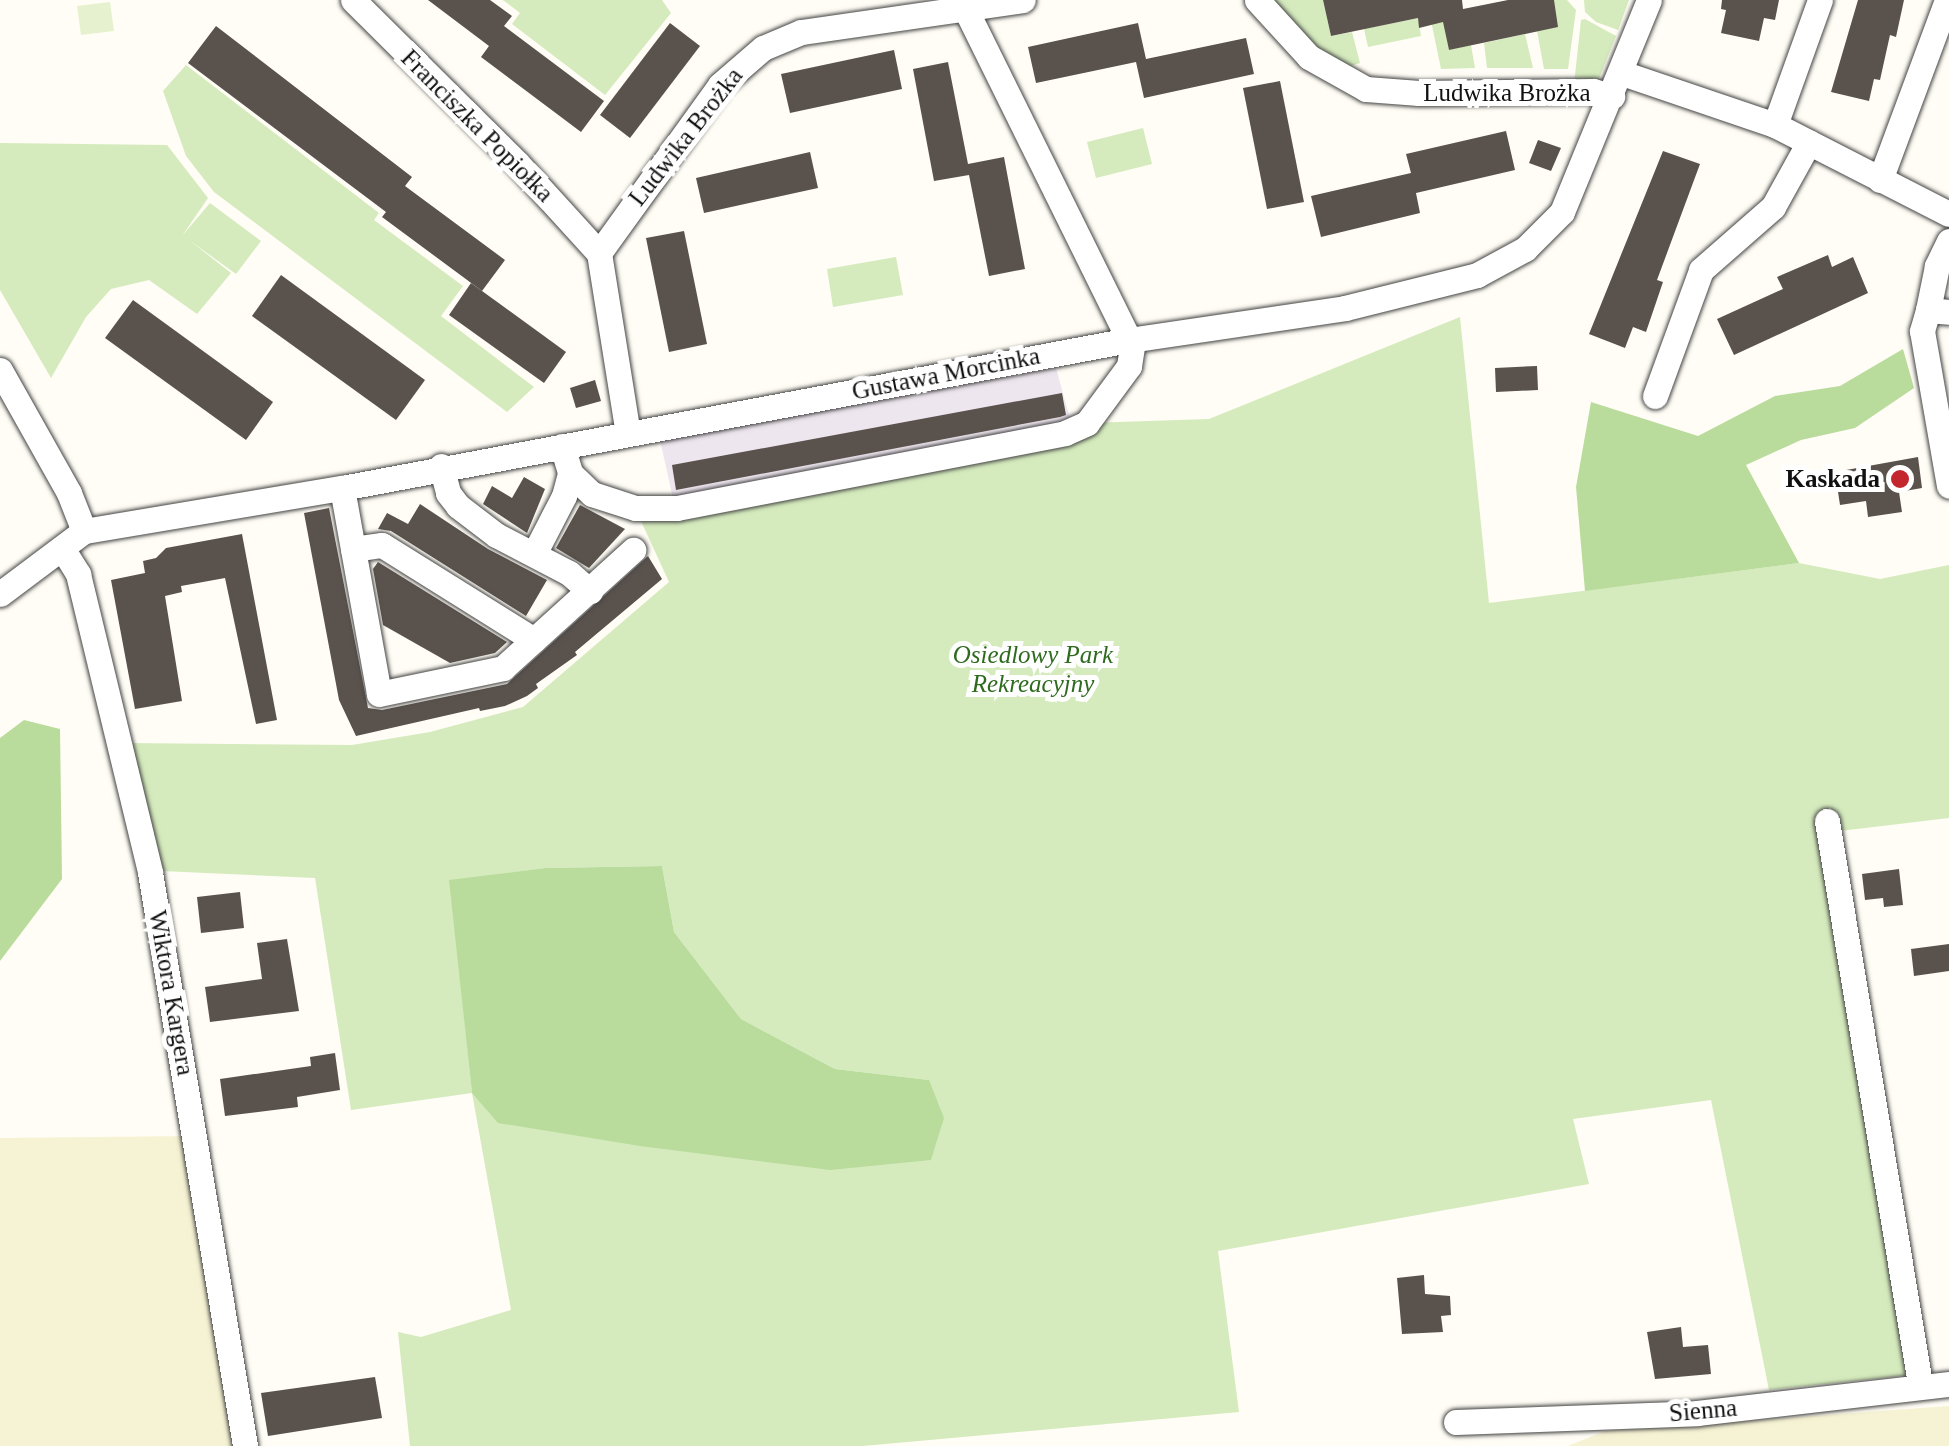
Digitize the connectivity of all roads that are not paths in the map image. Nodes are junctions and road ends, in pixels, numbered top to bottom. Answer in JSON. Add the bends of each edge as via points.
{"nodes":[{"id":1,"x":353,"y":0,"type":"edge"},
{"id":2,"x":1022,"y":0,"type":"edge"},
{"id":3,"x":1257,"y":0,"type":"edge"},
{"id":4,"x":1648,"y":0,"type":"edge"},
{"id":5,"x":1820,"y":0,"type":"edge"},
{"id":6,"x":1946,"y":0,"type":"edge"},
{"id":7,"x":965,"y":8,"type":"junction"},
{"id":8,"x":1617,"y":84,"type":"junction"},
{"id":9,"x":1775,"y":126,"type":"junction"},
{"id":10,"x":1808,"y":142,"type":"junction"},
{"id":11,"x":1880,"y":180,"type":"junction"},
{"id":12,"x":1949,"y":214,"type":"edge"},
{"id":13,"x":1949,"y":241,"type":"edge"},
{"id":14,"x":599,"y":253,"type":"junction"},
{"id":15,"x":1938,"y":311,"type":"edge"},
{"id":16,"x":1131,"y":340,"type":"junction"},
{"id":17,"x":3,"y":383,"type":"edge"},
{"id":18,"x":1654,"y":396,"type":"dead end"},
{"id":19,"x":628,"y":434,"type":"junction"},
{"id":20,"x":562,"y":446,"type":"junction"},
{"id":21,"x":441,"y":466,"type":"junction"},
{"id":22,"x":570,"y":472,"type":"junction"},
{"id":23,"x":1949,"y":486,"type":"edge"},
{"id":24,"x":342,"y":488,"type":"junction"},
{"id":25,"x":84,"y":531,"type":"junction"},
{"id":26,"x":62,"y":548,"type":"junction"},
{"id":27,"x":353,"y":550,"type":"junction"},
{"id":28,"x":633,"y":550,"type":"dead end"},
{"id":29,"x":534,"y":554,"type":"junction"},
{"id":30,"x":590,"y":591,"type":"junction"},
{"id":31,"x":0,"y":594,"type":"edge"},
{"id":32,"x":534,"y":640,"type":"junction"},
{"id":33,"x":1827,"y":821,"type":"dead end"},
{"id":34,"x":1920,"y":1384,"type":"junction"},
{"id":35,"x":1949,"y":1384,"type":"edge"},
{"id":36,"x":1456,"y":1422,"type":"dead end"},
{"id":37,"x":245,"y":1446,"type":"edge"}],
"edges":[{"from":1,"to":14,"type":"street","name":"Franciszka Popiołka"},
{"from":2,"to":7,"type":"street","name":"Ludwika Brożka"},
{"from":3,"to":8,"type":"street","name":"Ludwika Brożka","via":[[1308,58],[1366,88],[1594,90]]},
{"from":4,"to":8,"type":"street","name":"Gustawa Morcinka"},
{"from":5,"to":9,"type":"street"},
{"from":6,"to":11,"type":"street"},
{"from":7,"to":14,"type":"street","name":"Ludwika Brożka","via":[[801,32],[762,48],[720,85]]},
{"from":7,"to":16,"type":"street"},
{"from":8,"to":9,"type":"street","name":"Ludwika Brożka"},
{"from":8,"to":16,"type":"street","name":"Gustawa Morcinka","via":[[1562,212],[1525,249],[1477,274],[1345,308]]},
{"from":9,"to":10,"type":"street","name":"Ludwika Brożka"},
{"from":10,"to":11,"type":"street","name":"Ludwika Brożka"},
{"from":10,"to":18,"type":"street","via":[[1774,207],[1701,270]]},
{"from":11,"to":12,"type":"street","name":"Ludwika Brożka"},
{"from":13,"to":15,"type":"street","via":[[1937,266]]},
{"from":14,"to":19,"type":"street"},
{"from":15,"to":23,"type":"street","via":[[1922,331]]},
{"from":16,"to":19,"type":"street","name":"Gustawa Morcinka"},
{"from":16,"to":22,"type":"street","via":[[1129,366],[1087,423],[1064,433],[678,508],[613,504]]},
{"from":17,"to":25,"type":"street","via":[[70,492]]},
{"from":19,"to":20,"type":"street","name":"Gustawa Morcinka"},
{"from":20,"to":21,"type":"street","name":"Gustawa Morcinka"},
{"from":20,"to":22,"type":"street"},
{"from":21,"to":24,"type":"street","name":"Gustawa Morcinka"},
{"from":21,"to":29,"type":"street","via":[[458,506]]},
{"from":22,"to":29,"type":"street"},
{"from":24,"to":25,"type":"street","name":"Gustawa Morcinka"},
{"from":24,"to":27,"type":"street"},
{"from":25,"to":26,"type":"street","name":"Gustawa Morcinka"},
{"from":26,"to":31,"type":"street","name":"Gustawa Morcinka"},
{"from":26,"to":37,"type":"street","name":"Wiktora Kargera","via":[[87,605],[150,872]]},
{"from":27,"to":32,"type":"street","via":[[382,546]]},
{"from":27,"to":32,"type":"street","via":[[379,694],[503,668]]},
{"from":28,"to":30,"type":"street"},
{"from":29,"to":30,"type":"street"},
{"from":30,"to":32,"type":"street"},
{"from":33,"to":34,"type":"street"},
{"from":34,"to":35,"type":"street","name":"Sienna"},
{"from":34,"to":36,"type":"street","name":"Sienna","via":[[1696,1413]]}]}
